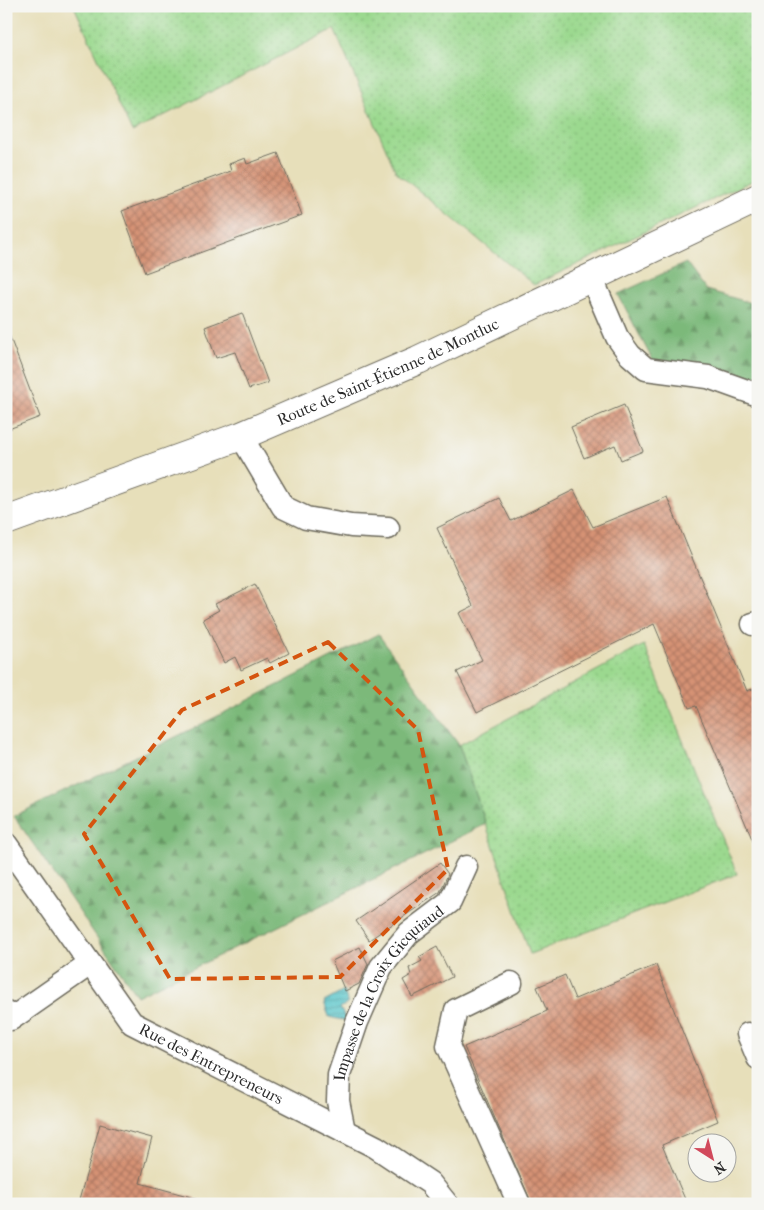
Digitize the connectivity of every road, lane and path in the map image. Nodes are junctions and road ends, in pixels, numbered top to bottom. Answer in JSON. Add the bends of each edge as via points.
{"nodes":[{"id":1,"x":758,"y":198,"type":"edge"},
{"id":2,"x":592,"y":279,"type":"junction"},
{"id":3,"x":758,"y":395,"type":"edge"},
{"id":4,"x":241,"y":436,"type":"junction"},
{"id":5,"x":6,"y":521,"type":"edge"},
{"id":6,"x":388,"y":528,"type":"dead end"},
{"id":7,"x":6,"y":844,"type":"edge"},
{"id":8,"x":466,"y":867,"type":"dead end"},
{"id":9,"x":90,"y":964,"type":"junction"},
{"id":10,"x":511,"y":983,"type":"dead end"},
{"id":11,"x":6,"y":1013,"type":"edge"},
{"id":12,"x":748,"y":1034,"type":"dead end"},
{"id":13,"x":758,"y":1058,"type":"edge"},
{"id":14,"x":344,"y":1131,"type":"junction"},
{"id":15,"x":447,"y":1204,"type":"edge"},
{"id":16,"x":519,"y":1204,"type":"edge"}],
"edges":[{"from":1,"to":2,"type":"main road","name":"Route de Saint-Étienne de Montluc"},
{"from":2,"to":3,"type":"street","via":[[618,337],[630,355],[646,369],[708,377]]},
{"from":2,"to":4,"type":"main road","name":"Route de Saint-Étienne de Montluc","via":[[418,360]]},
{"from":4,"to":5,"type":"main road","name":"Route de Saint-Étienne de Montluc"},
{"from":4,"to":6,"type":"street","via":[[283,507],[306,518]]},
{"from":7,"to":9,"type":"street","name":"Rue des Entrepreneurs"},
{"from":8,"to":14,"type":"street","name":"Impasse de la Croix Gicquiaud","via":[[450,902],[409,933],[381,967],[339,1074],[338,1101]]},
{"from":9,"to":11,"type":"street","via":[[11,1019]]},
{"from":9,"to":14,"type":"street","name":"Rue des Entrepreneurs","via":[[132,1023]]},
{"from":10,"to":16,"type":"street","via":[[456,1010],[448,1046]]},
{"from":12,"to":13,"type":"street"},
{"from":14,"to":15,"type":"street","name":"Rue des Entrepreneurs","via":[[376,1147],[430,1183]]}]}
